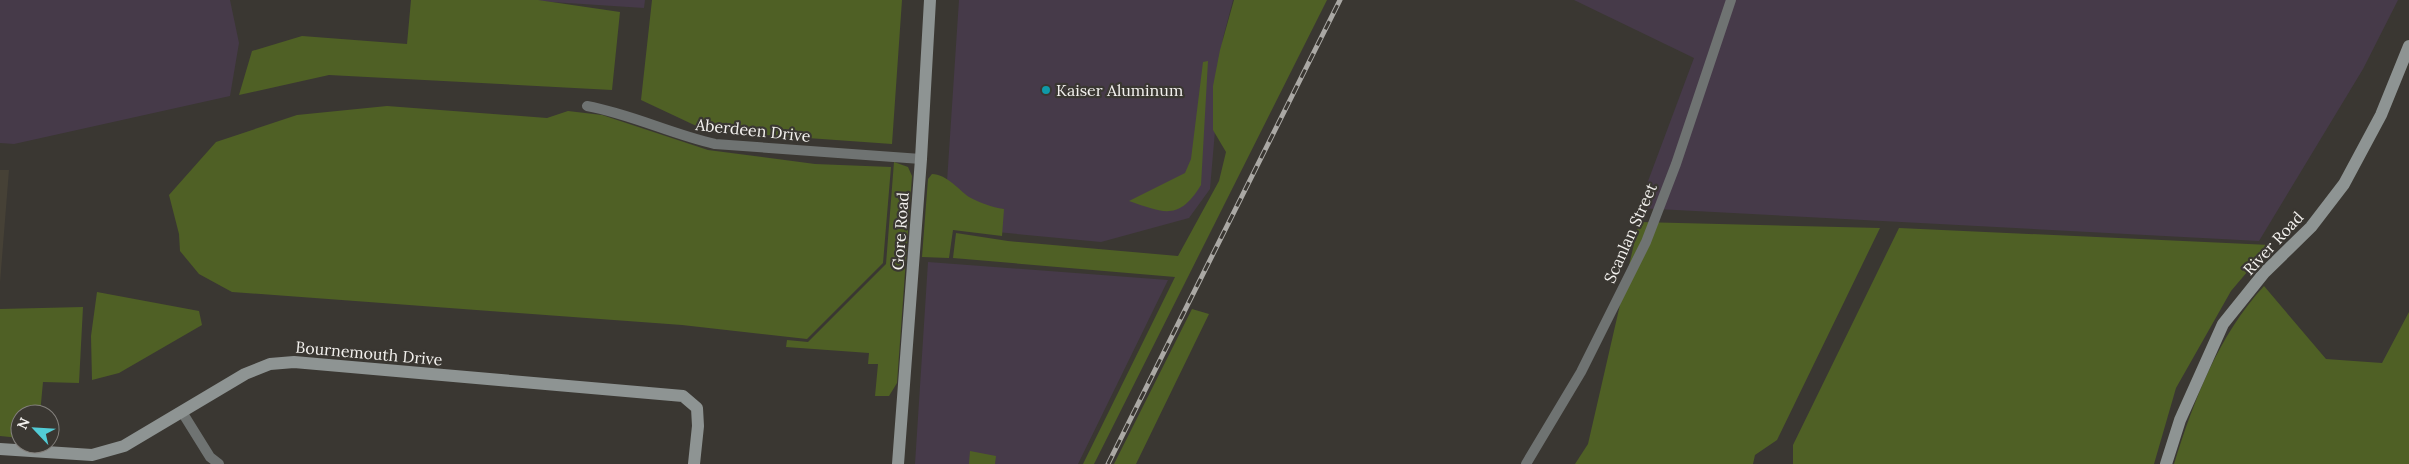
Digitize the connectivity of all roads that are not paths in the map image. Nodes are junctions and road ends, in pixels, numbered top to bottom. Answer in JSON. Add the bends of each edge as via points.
{"nodes":[{"id":1,"x":930,"y":0,"type":"edge"},
{"id":2,"x":1731,"y":0,"type":"edge"},
{"id":3,"x":2409,"y":46,"type":"edge"},
{"id":4,"x":587,"y":106,"type":"dead end"},
{"id":5,"x":921,"y":159,"type":"junction"},
{"id":6,"x":182,"y":412,"type":"junction"},
{"id":7,"x":0,"y":449,"type":"edge"},
{"id":8,"x":219,"y":464,"type":"edge"},
{"id":9,"x":694,"y":464,"type":"edge"},
{"id":10,"x":898,"y":464,"type":"edge"},
{"id":11,"x":1526,"y":464,"type":"edge"},
{"id":12,"x":2166,"y":464,"type":"edge"}],
"edges":[{"from":1,"to":5,"type":"street","name":"Gore Road"},
{"from":2,"to":11,"type":"street","name":"Scanlan Street","via":[[1646,242],[1581,372]]},
{"from":3,"to":12,"type":"street","name":"River Road","via":[[2381,115],[2344,184],[2311,227],[2264,273],[2223,324],[2180,420]]},
{"from":4,"to":5,"type":"street","name":"Aberdeen Drive","via":[[627,115],[715,144]]},
{"from":5,"to":10,"type":"street","name":"Gore Road"},
{"from":6,"to":7,"type":"street","name":"Bournemouth Drive","via":[[124,446],[92,455]]},
{"from":6,"to":8,"type":"street","via":[[210,457]]},
{"from":6,"to":9,"type":"street","name":"Bournemouth Drive","via":[[245,374],[270,364],[294,362],[682,396],[696,408],[698,426]]}]}
